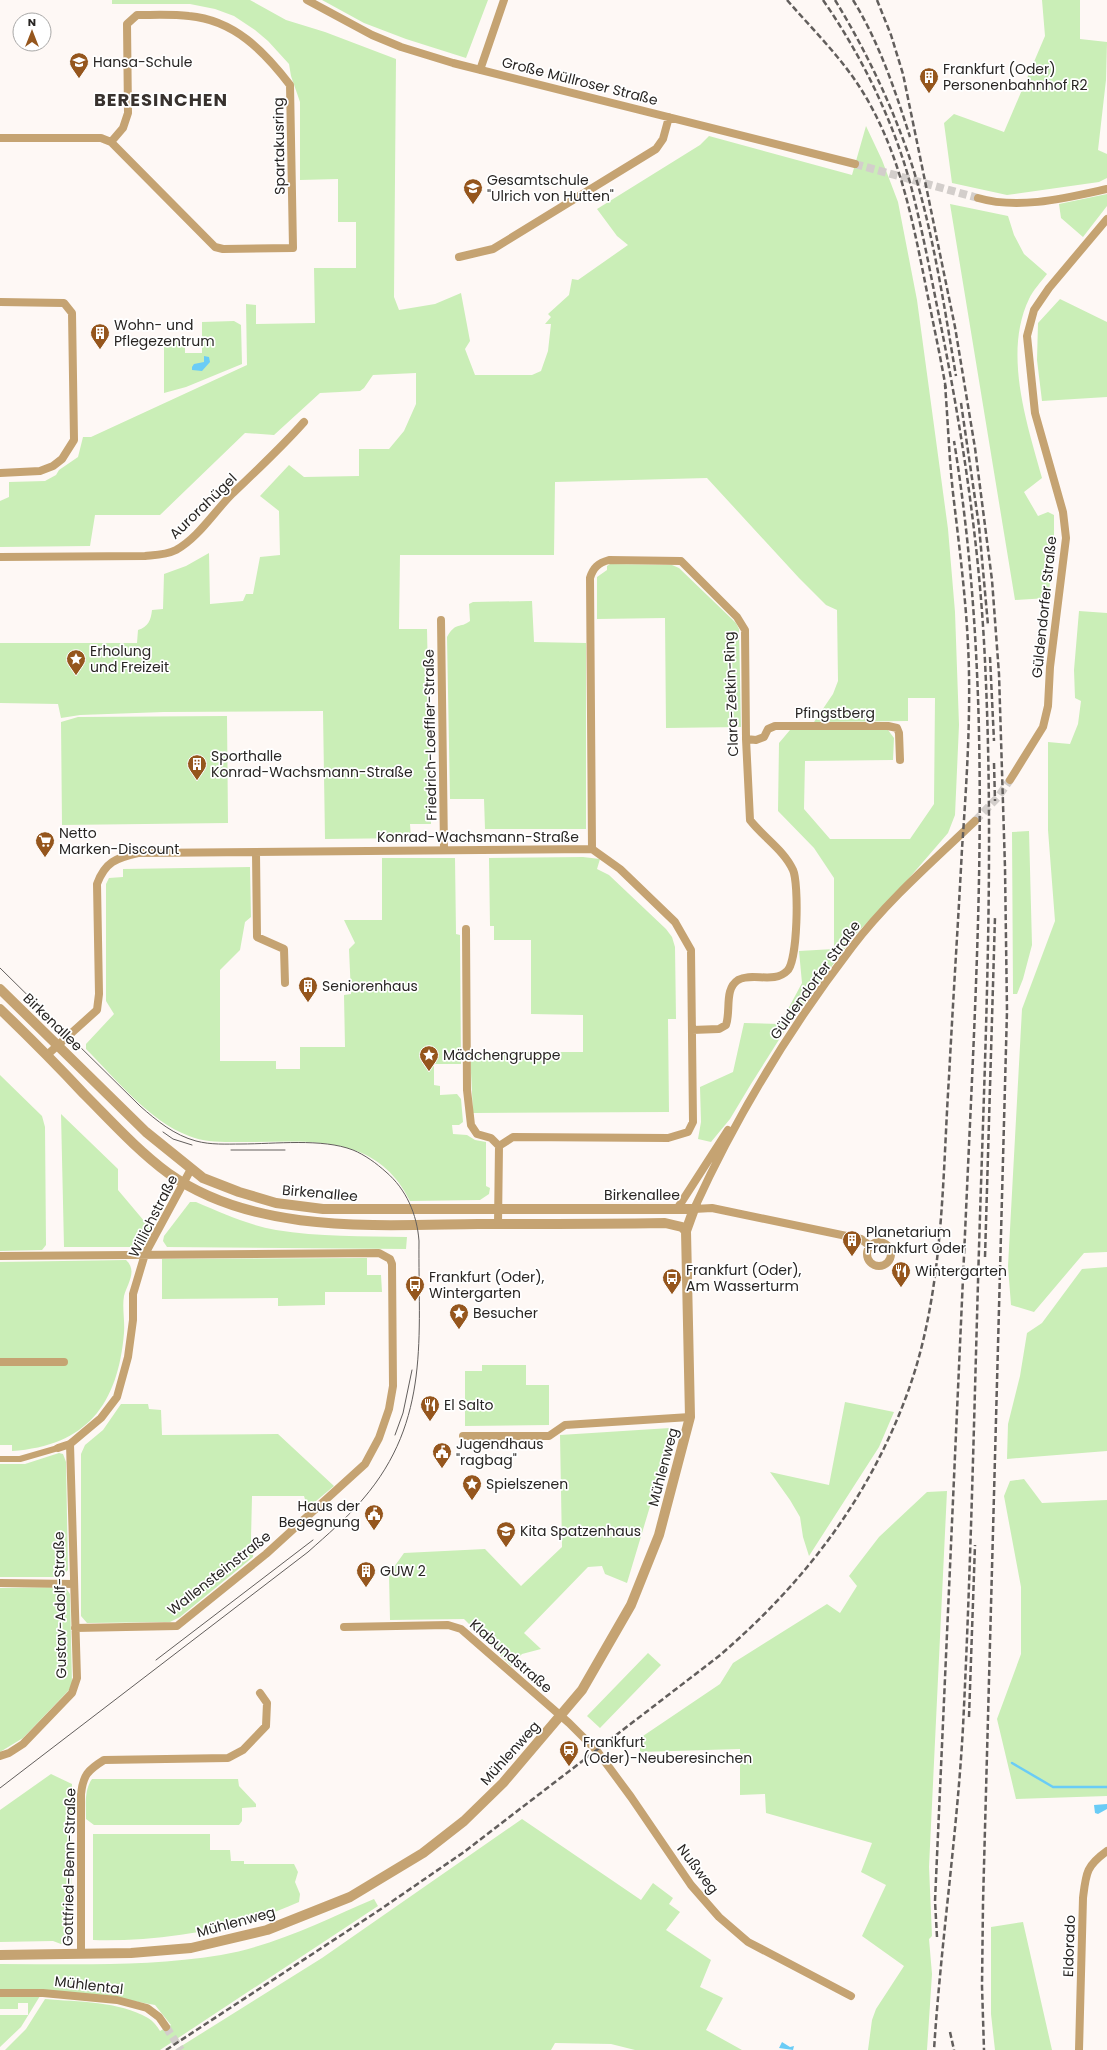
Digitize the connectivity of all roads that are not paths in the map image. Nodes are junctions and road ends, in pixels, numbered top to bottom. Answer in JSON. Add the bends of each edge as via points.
{"nodes":[{"id":1,"x":307,"y":0,"type":"edge"},
{"id":2,"x":504,"y":0,"type":"edge"},
{"id":3,"x":480,"y":70,"type":"junction"},
{"id":4,"x":669,"y":117,"type":"junction"},
{"id":5,"x":0,"y":138,"type":"edge"},
{"id":6,"x":111,"y":142,"type":"junction"},
{"id":7,"x":855,"y":164,"type":"tunnel mouth"},
{"id":8,"x":1105,"y":189,"type":"edge"},
{"id":9,"x":978,"y":198,"type":"tunnel mouth"},
{"id":10,"x":1107,"y":219,"type":"edge"},
{"id":11,"x":459,"y":256,"type":"dead end"},
{"id":12,"x":0,"y":302,"type":"edge"},
{"id":13,"x":304,"y":422,"type":"dead end"},
{"id":14,"x":2,"y":472,"type":"edge"},
{"id":15,"x":0,"y":481,"type":"edge"},
{"id":16,"x":0,"y":557,"type":"edge"},
{"id":17,"x":441,"y":620,"type":"dead end"},
{"id":18,"x":746,"y":739,"type":"junction"},
{"id":19,"x":900,"y":760,"type":"dead end"},
{"id":20,"x":1010,"y":780,"type":"tunnel mouth"},
{"id":21,"x":975,"y":821,"type":"tunnel mouth"},
{"id":22,"x":444,"y":849,"type":"junction"},
{"id":23,"x":592,"y":849,"type":"junction"},
{"id":24,"x":256,"y":853,"type":"junction"},
{"id":25,"x":466,"y":929,"type":"dead end"},
{"id":26,"x":285,"y":983,"type":"dead end"},
{"id":27,"x":0,"y":990,"type":"edge"},
{"id":28,"x":0,"y":1009,"type":"edge"},
{"id":29,"x":692,"y":1030,"type":"junction"},
{"id":30,"x":58,"y":1046,"type":"junction"},
{"id":31,"x":47,"y":1054,"type":"junction"},
{"id":32,"x":753,"y":1093,"type":"junction"},
{"id":33,"x":499,"y":1146,"type":"junction"},
{"id":34,"x":191,"y":1169,"type":"junction"},
{"id":35,"x":184,"y":1183,"type":"junction"},
{"id":36,"x":498,"y":1209,"type":"junction"},
{"id":37,"x":677,"y":1209,"type":"junction"},
{"id":38,"x":694,"y":1209,"type":"junction"},
{"id":39,"x":498,"y":1224,"type":"junction"},
{"id":40,"x":686,"y":1231,"type":"junction"},
{"id":41,"x":870,"y":1246,"type":"dead end"},
{"id":42,"x":145,"y":1254,"type":"junction"},
{"id":43,"x":0,"y":1256,"type":"edge"},
{"id":44,"x":0,"y":1362,"type":"edge"},
{"id":45,"x":64,"y":1362,"type":"dead end"},
{"id":46,"x":690,"y":1417,"type":"junction"},
{"id":47,"x":463,"y":1436,"type":"dead end"},
{"id":48,"x":70,"y":1444,"type":"junction"},
{"id":49,"x":58,"y":1448,"type":"joint"},
{"id":50,"x":0,"y":1459,"type":"edge"},
{"id":51,"x":0,"y":1583,"type":"edge"},
{"id":52,"x":74,"y":1584,"type":"junction"},
{"id":53,"x":75,"y":1628,"type":"junction"},
{"id":54,"x":344,"y":1628,"type":"dead end"},
{"id":55,"x":260,"y":1693,"type":"dead end"},
{"id":56,"x":561,"y":1716,"type":"junction"},
{"id":57,"x":0,"y":1756,"type":"edge"},
{"id":58,"x":1107,"y":1851,"type":"edge"},
{"id":59,"x":81,"y":1954,"type":"junction"},
{"id":60,"x":0,"y":1955,"type":"edge"},
{"id":61,"x":0,"y":1993,"type":"edge"},
{"id":62,"x":852,"y":1996,"type":"dead end"},
{"id":63,"x":166,"y":2027,"type":"tunnel mouth"},
{"id":64,"x":1079,"y":2050,"type":"edge"}],
"edges":[{"from":1,"to":3,"type":"street","name":"Große Müllroser Straße","via":[[358,29],[401,47]]},
{"from":2,"to":3,"type":"street"},
{"from":3,"to":4,"type":"street","name":"Große Müllroser Straße"},
{"from":4,"to":7,"type":"street","name":"Große Müllroser Straße"},
{"from":4,"to":11,"type":"street","via":[[663,139],[656,149],[493,250]]},
{"from":5,"to":6,"type":"street","via":[[101,138]]},
{"from":6,"to":6,"type":"street","name":"Spartakusring","via":[[215,247],[293,248],[290,85],[274,64],[236,30],[215,21],[190,16],[137,15],[127,24],[128,113],[123,128]]},
{"from":8,"to":9,"type":"street","via":[[1050,200],[1012,204]]},
{"from":10,"to":20,"type":"street","name":"Güldendorfer Straße","via":[[1049,288],[1034,310],[1027,336],[1035,414],[1063,512],[1066,538],[1050,667],[1048,706],[1043,727]]},
{"from":12,"to":14,"type":"street","via":[[64,303],[72,313],[74,397],[74,440],[62,458],[53,466],[40,471]]},
{"from":13,"to":16,"type":"street","name":"Aurorahügel","via":[[274,456],[176,550],[146,556]]},
{"from":14,"to":15,"type":"street"},
{"from":17,"to":22,"type":"street","name":"Friedrich-Loeffler-Straße"},
{"from":18,"to":19,"type":"street","name":"Pfingstberg","via":[[756,740],[774,726],[888,726],[897,728],[899,732]]},
{"from":18,"to":23,"type":"street","name":"Clara-Zetkin-Ring","via":[[745,630],[737,617],[681,561],[601,562],[593,569],[590,578]]},
{"from":18,"to":29,"type":"street","name":"Clara-Zetkin-Ring","via":[[750,820],[787,859],[794,872],[796,885],[793,962],[787,972],[774,977],[744,977],[734,983],[729,993],[726,1025],[719,1029]]},
{"from":21,"to":32,"type":"street","name":"Güldendorfer Straße","via":[[906,886],[853,946],[773,1060]]},
{"from":22,"to":23,"type":"street","name":"Konrad-Wachsmann-Straße"},
{"from":22,"to":24,"type":"street","name":"Konrad-Wachsmann-Straße"},
{"from":23,"to":29,"type":"street","name":"Konrad-Wachsmann-Straße","via":[[620,869],[675,922],[691,950]]},
{"from":24,"to":26,"type":"street","via":[[258,937],[284,949]]},
{"from":24,"to":30,"type":"street","name":"Konrad-Wachsmann-Straße","via":[[138,853],[117,858],[101,872],[96,884],[99,994],[97,1010]]},
{"from":25,"to":33,"type":"street","via":[[467,1090],[471,1125],[477,1134],[491,1138]]},
{"from":27,"to":30,"type":"street","name":"Birkenallee"},
{"from":28,"to":31,"type":"street","name":"Birkenallee"},
{"from":29,"to":33,"type":"street","name":"Konrad-Wachsmann-Straße","via":[[693,1122],[688,1132],[668,1138],[513,1137]]},
{"from":30,"to":31,"type":"street","name":"Konrad-Wachsmann-Straße"},
{"from":30,"to":34,"type":"street","name":"Birkenallee","via":[[146,1132]]},
{"from":31,"to":35,"type":"street","name":"Birkenallee","via":[[138,1149]]},
{"from":32,"to":37,"type":"street","name":"Güldendorfer Straße"},
{"from":32,"to":38,"type":"street","name":"Güldendorfer Straße"},
{"from":33,"to":36,"type":"street"},
{"from":34,"to":35,"type":"street","name":"Willichstraße"},
{"from":34,"to":36,"type":"street","name":"Birkenallee","via":[[203,1178],[239,1192],[276,1203],[323,1210]]},
{"from":35,"to":39,"type":"street","name":"Birkenallee","via":[[233,1204],[278,1218],[320,1223]]},
{"from":35,"to":42,"type":"street","name":"Willichstraße"},
{"from":36,"to":37,"type":"street","name":"Birkenallee"},
{"from":36,"to":39,"type":"street"},
{"from":37,"to":38,"type":"street","name":"Birkenallee"},
{"from":38,"to":40,"type":"street","name":"Birkenallee"},
{"from":38,"to":41,"type":"street","via":[[712,1208],[861,1239]]},
{"from":39,"to":40,"type":"street","name":"Birkenallee","via":[[665,1223],[682,1227]]},
{"from":40,"to":46,"type":"street","name":"Mühlenweg"},
{"from":42,"to":43,"type":"street"},
{"from":42,"to":48,"type":"street","name":"Willichstraße","via":[[133,1294],[133,1320],[128,1357],[117,1396],[101,1418]]},
{"from":42,"to":53,"type":"street","name":"Wallensteinstraße","via":[[386,1255],[392,1264],[393,1386],[389,1409],[379,1438],[365,1464],[266,1554],[177,1626]]},
{"from":44,"to":45,"type":"street"},
{"from":46,"to":47,"type":"street","via":[[565,1424],[549,1436]]},
{"from":46,"to":56,"type":"street","name":"Mühlenweg","via":[[659,1534],[631,1605],[582,1690]]},
{"from":48,"to":49,"type":"street","name":"Willichstraße"},
{"from":48,"to":52,"type":"street","name":"Gustav-Adolf-Straße"},
{"from":49,"to":50,"type":"street","name":"Willichstraße","via":[[20,1459]]},
{"from":51,"to":52,"type":"street"},
{"from":52,"to":53,"type":"street","name":"Gustav-Adolf-Straße"},
{"from":53,"to":57,"type":"street","name":"Gustav-Adolf-Straße","via":[[77,1678],[72,1693],[23,1744]]},
{"from":54,"to":56,"type":"street","name":"Klabundstraße","via":[[448,1625],[461,1629]]},
{"from":55,"to":59,"type":"street","name":"Gottfried-Benn-Straße","via":[[267,1703],[266,1726],[243,1750],[228,1758],[104,1760],[89,1769],[82,1783],[81,1794]]},
{"from":56,"to":59,"type":"street","name":"Mühlenweg","via":[[503,1783],[464,1821],[423,1853],[350,1898],[267,1930],[192,1948]]},
{"from":56,"to":62,"type":"street","name":"Nußweg","via":[[607,1762],[691,1885],[719,1917],[748,1942]]},
{"from":58,"to":64,"type":"street","name":"Eldorado","via":[[1093,1861],[1086,1877],[1083,1898]]},
{"from":59,"to":60,"type":"street","name":"Mühlenweg"},
{"from":61,"to":63,"type":"street","name":"Mühlental","via":[[117,2000],[147,2008],[159,2017]]}]}
